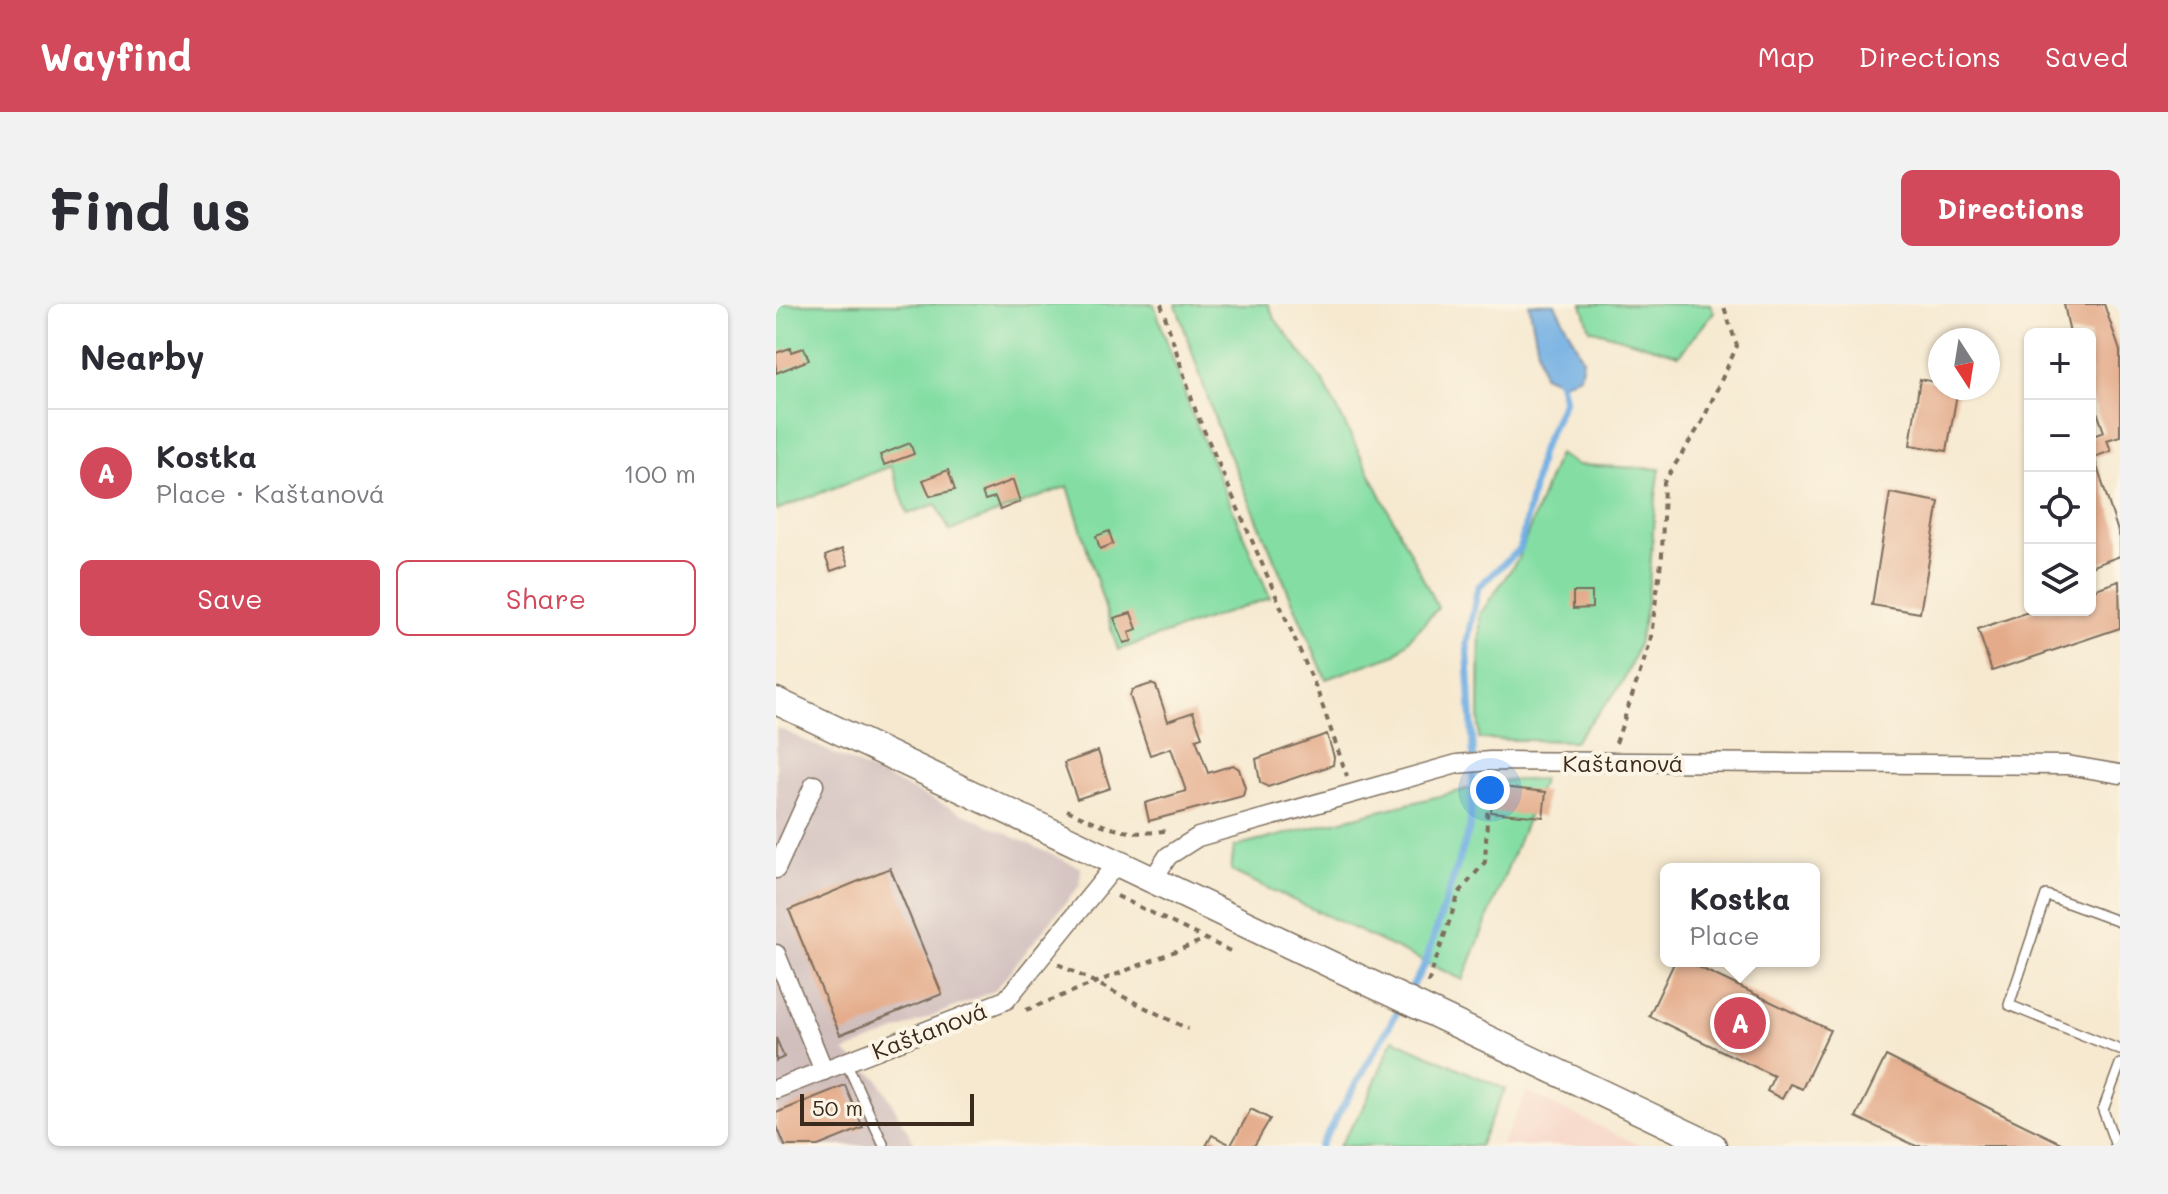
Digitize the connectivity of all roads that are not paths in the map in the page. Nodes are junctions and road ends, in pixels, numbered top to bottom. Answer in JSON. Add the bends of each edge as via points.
{"nodes":[{"id":1,"x":776,"y":701,"type":"edge"},
{"id":2,"x":2120,"y":774,"type":"edge"},
{"id":3,"x":814,"y":785,"type":"dead end"},
{"id":4,"x":1118,"y":862,"type":"junction"},
{"id":5,"x":776,"y":869,"type":"edge"},
{"id":6,"x":1153,"y":879,"type":"junction"},
{"id":7,"x":2120,"y":922,"type":"edge"},
{"id":8,"x":776,"y":954,"type":"edge"},
{"id":9,"x":2120,"y":1050,"type":"edge"},
{"id":10,"x":846,"y":1062,"type":"junction"},
{"id":11,"x":2120,"y":1064,"type":"edge"},
{"id":12,"x":824,"y":1071,"type":"junction"},
{"id":13,"x":776,"y":1089,"type":"edge"},
{"id":14,"x":884,"y":1146,"type":"edge"},
{"id":15,"x":1713,"y":1146,"type":"edge"},
{"id":16,"x":2116,"y":1146,"type":"edge"}],
"edges":[{"from":1,"to":4,"type":"main road"},
{"from":2,"to":6,"type":"street","name":"Kaštanová","via":[[2067,765],[1457,764],[1198,837],[1168,856]]},
{"from":3,"to":5,"type":"street"},
{"from":4,"to":6,"type":"main road"},
{"from":4,"to":10,"type":"street","name":"Kaštanová","via":[[1006,1000]]},
{"from":6,"to":15,"type":"main road"},
{"from":7,"to":9,"type":"lane","via":[[2046,895],[2009,1005]]},
{"from":8,"to":12,"type":"street"},
{"from":10,"to":12,"type":"street","name":"Kaštanová"},
{"from":10,"to":14,"type":"lane"},
{"from":11,"to":16,"type":"lane","via":[[2103,1110]]},
{"from":12,"to":13,"type":"street","name":"Kaštanová"}]}
